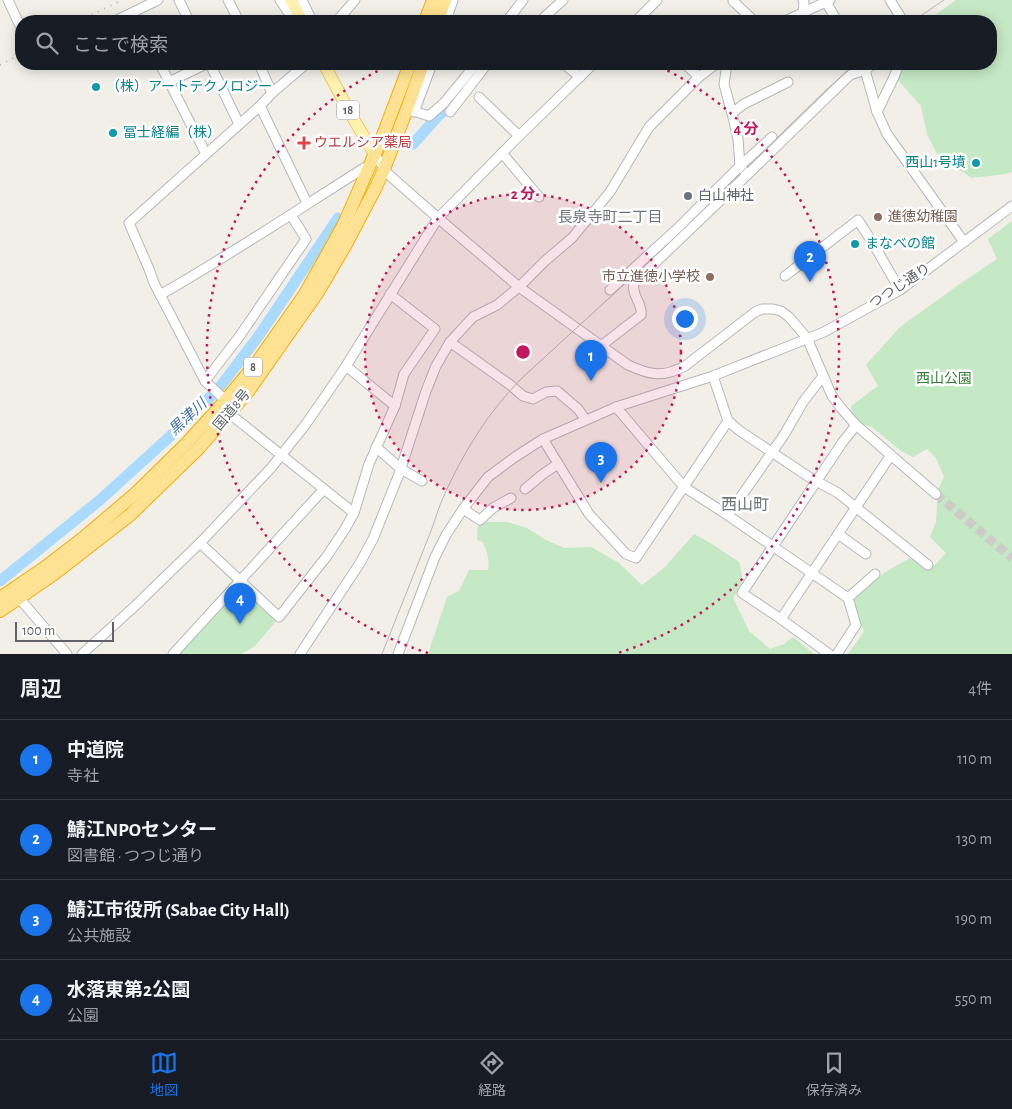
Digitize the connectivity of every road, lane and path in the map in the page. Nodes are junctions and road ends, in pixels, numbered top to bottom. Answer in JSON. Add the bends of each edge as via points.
{"nodes":[{"id":1,"x":8,"y":0,"type":"edge"},
{"id":2,"x":158,"y":0,"type":"edge"},
{"id":3,"x":179,"y":0,"type":"edge"},
{"id":4,"x":228,"y":0,"type":"edge"},
{"id":5,"x":280,"y":0,"type":"edge"},
{"id":6,"x":291,"y":0,"type":"edge"},
{"id":7,"x":302,"y":0,"type":"edge"},
{"id":8,"x":355,"y":0,"type":"edge"},
{"id":9,"x":428,"y":0,"type":"edge"},
{"id":10,"x":432,"y":0,"type":"edge"},
{"id":11,"x":444,"y":0,"type":"edge"},
{"id":12,"x":453,"y":0,"type":"edge"},
{"id":13,"x":523,"y":0,"type":"edge"},
{"id":14,"x":563,"y":0,"type":"edge"},
{"id":15,"x":657,"y":0,"type":"edge"},
{"id":16,"x":803,"y":0,"type":"edge"},
{"id":17,"x":890,"y":0,"type":"edge"},
{"id":18,"x":733,"y":1,"type":"edge"},
{"id":19,"x":828,"y":1,"type":"edge"},
{"id":20,"x":134,"y":12,"type":"junction"},
{"id":21,"x":804,"y":13,"type":"junction"},
{"id":22,"x":15,"y":15,"type":"edge"},
{"id":23,"x":128,"y":15,"type":"edge"},
{"id":24,"x":135,"y":15,"type":"edge"},
{"id":25,"x":186,"y":15,"type":"edge"},
{"id":26,"x":236,"y":15,"type":"edge"},
{"id":27,"x":289,"y":15,"type":"edge"},
{"id":28,"x":299,"y":15,"type":"edge"},
{"id":29,"x":309,"y":15,"type":"edge"},
{"id":30,"x":342,"y":15,"type":"edge"},
{"id":31,"x":422,"y":15,"type":"edge"},
{"id":32,"x":427,"y":15,"type":"edge"},
{"id":33,"x":439,"y":15,"type":"edge"},
{"id":34,"x":448,"y":15,"type":"edge"},
{"id":35,"x":513,"y":15,"type":"edge"},
{"id":36,"x":547,"y":15,"type":"edge"},
{"id":37,"x":644,"y":15,"type":"edge"},
{"id":38,"x":748,"y":15,"type":"edge"},
{"id":39,"x":799,"y":15,"type":"edge"},
{"id":40,"x":834,"y":15,"type":"edge"},
{"id":41,"x":899,"y":15,"type":"edge"},
{"id":42,"x":163,"y":70,"type":"edge"},
{"id":43,"x":194,"y":70,"type":"edge"},
{"id":44,"x":213,"y":70,"type":"edge"},
{"id":45,"x":262,"y":70,"type":"edge"},
{"id":46,"x":299,"y":70,"type":"edge"},
{"id":47,"x":327,"y":70,"type":"edge"},
{"id":48,"x":403,"y":70,"type":"edge"},
{"id":49,"x":408,"y":70,"type":"edge"},
{"id":50,"x":421,"y":70,"type":"edge"},
{"id":51,"x":429,"y":70,"type":"edge"},
{"id":52,"x":471,"y":70,"type":"edge"},
{"id":53,"x":482,"y":70,"type":"edge"},
{"id":54,"x":571,"y":70,"type":"edge"},
{"id":55,"x":587,"y":70,"type":"edge"},
{"id":56,"x":691,"y":70,"type":"edge"},
{"id":57,"x":708,"y":70,"type":"edge"},
{"id":58,"x":726,"y":70,"type":"edge"},
{"id":59,"x":858,"y":70,"type":"edge"},
{"id":60,"x":864,"y":70,"type":"edge"},
{"id":61,"x":897,"y":70,"type":"edge"},
{"id":62,"x":580,"y":77,"type":"junction"},
{"id":63,"x":699,"y":77,"type":"junction"},
{"id":64,"x":169,"y":82,"type":"junction"},
{"id":65,"x":788,"y":82,"type":"dead end"},
{"id":66,"x":272,"y":93,"type":"junction"},
{"id":67,"x":479,"y":97,"type":"dead end"},
{"id":68,"x":260,"y":106,"type":"junction"},
{"id":69,"x":393,"y":109,"type":"junction"},
{"id":70,"x":411,"y":110,"type":"junction"},
{"id":71,"x":450,"y":112,"type":"dead end"},
{"id":72,"x":877,"y":112,"type":"junction"},
{"id":73,"x":732,"y":113,"type":"junction"},
{"id":74,"x":239,"y":124,"type":"junction"},
{"id":75,"x":519,"y":136,"type":"junction"},
{"id":76,"x":772,"y":137,"type":"dead end"},
{"id":77,"x":502,"y":153,"type":"junction"},
{"id":78,"x":206,"y":154,"type":"junction"},
{"id":79,"x":372,"y":160,"type":"junction"},
{"id":80,"x":740,"y":166,"type":"junction"},
{"id":81,"x":384,"y":169,"type":"junction"},
{"id":82,"x":747,"y":175,"type":"junction"},
{"id":83,"x":539,"y":197,"type":"dead end"},
{"id":84,"x":307,"y":203,"type":"junction"},
{"id":85,"x":1012,"y":206,"type":"edge"},
{"id":86,"x":291,"y":215,"type":"junction"},
{"id":87,"x":438,"y":218,"type":"junction"},
{"id":88,"x":964,"y":242,"type":"junction"},
{"id":89,"x":785,"y":276,"type":"dead end"},
{"id":90,"x":520,"y":287,"type":"junction"},
{"id":91,"x":610,"y":290,"type":"dead end"},
{"id":92,"x":900,"y":290,"type":"junction"},
{"id":93,"x":390,"y":294,"type":"junction"},
{"id":94,"x":160,"y":295,"type":"junction"},
{"id":95,"x":807,"y":338,"type":"junction"},
{"id":96,"x":450,"y":342,"type":"junction"},
{"id":97,"x":602,"y":346,"type":"junction"},
{"id":98,"x":346,"y":366,"type":"junction"},
{"id":99,"x":713,"y":376,"type":"junction"},
{"id":100,"x":823,"y":376,"type":"junction"},
{"id":101,"x":207,"y":383,"type":"junction"},
{"id":102,"x":223,"y":398,"type":"junction"},
{"id":103,"x":395,"y":406,"type":"junction"},
{"id":104,"x":616,"y":407,"type":"junction"},
{"id":105,"x":230,"y":414,"type":"junction"},
{"id":106,"x":583,"y":416,"type":"dead end"},
{"id":107,"x":728,"y":421,"type":"junction"},
{"id":108,"x":856,"y":425,"type":"junction"},
{"id":109,"x":543,"y":439,"type":"junction"},
{"id":110,"x":376,"y":447,"type":"junction"},
{"id":111,"x":772,"y":452,"type":"junction"},
{"id":112,"x":282,"y":455,"type":"junction"},
{"id":113,"x":891,"y":455,"type":"junction"},
{"id":114,"x":558,"y":464,"type":"junction"},
{"id":115,"x":401,"y":469,"type":"junction"},
{"id":116,"x":422,"y":481,"type":"dead end"},
{"id":117,"x":816,"y":481,"type":"junction"},
{"id":118,"x":684,"y":487,"type":"junction"},
{"id":119,"x":525,"y":488,"type":"dead end"},
{"id":120,"x":324,"y":489,"type":"junction"},
{"id":121,"x":936,"y":494,"type":"tunnel mouth"},
{"id":122,"x":511,"y":498,"type":"dead end"},
{"id":123,"x":855,"y":507,"type":"junction"},
{"id":124,"x":463,"y":509,"type":"junction"},
{"id":125,"x":354,"y":514,"type":"junction"},
{"id":126,"x":728,"y":516,"type":"junction"},
{"id":127,"x":838,"y":534,"type":"junction"},
{"id":128,"x":200,"y":543,"type":"junction"},
{"id":129,"x":773,"y":546,"type":"junction"},
{"id":130,"x":866,"y":554,"type":"dead end"},
{"id":131,"x":928,"y":565,"type":"dead end"},
{"id":132,"x":812,"y":573,"type":"junction"},
{"id":133,"x":875,"y":574,"type":"dead end"},
{"id":134,"x":240,"y":581,"type":"junction"},
{"id":135,"x":0,"y":598,"type":"edge"},
{"id":136,"x":18,"y":598,"type":"junction"},
{"id":137,"x":848,"y":598,"type":"junction"},
{"id":138,"x":0,"y":611,"type":"edge"},
{"id":139,"x":781,"y":619,"type":"junction"},
{"id":140,"x":67,"y":654,"type":"edge"},
{"id":141,"x":82,"y":654,"type":"edge"},
{"id":142,"x":173,"y":654,"type":"edge"},
{"id":143,"x":300,"y":654,"type":"edge"},
{"id":144,"x":398,"y":654,"type":"edge"},
{"id":145,"x":829,"y":654,"type":"edge"},
{"id":146,"x":837,"y":654,"type":"edge"}],
"edges":[{"from":1,"to":22,"type":"street"},
{"from":2,"to":20,"type":"street"},
{"from":3,"to":25,"type":"street"},
{"from":4,"to":26,"type":"street"},
{"from":5,"to":27,"type":"street"},
{"from":6,"to":28,"type":"main road"},
{"from":7,"to":29,"type":"street"},
{"from":8,"to":30,"type":"street"},
{"from":9,"to":31,"type":"street"},
{"from":10,"to":32,"type":"highway"},
{"from":11,"to":33,"type":"highway"},
{"from":12,"to":34,"type":"street"},
{"from":13,"to":35,"type":"street"},
{"from":14,"to":36,"type":"street"},
{"from":15,"to":37,"type":"street"},
{"from":16,"to":21,"type":"street"},
{"from":17,"to":41,"type":"street"},
{"from":18,"to":38,"type":"street"},
{"from":19,"to":21,"type":"street"},
{"from":19,"to":40,"type":"street"},
{"from":20,"to":23,"type":"street"},
{"from":20,"to":24,"type":"street"},
{"from":21,"to":39,"type":"street"},
{"from":42,"to":64,"type":"street"},
{"from":43,"to":64,"type":"street"},
{"from":44,"to":74,"type":"street"},
{"from":45,"to":66,"type":"street"},
{"from":46,"to":66,"type":"street"},
{"from":47,"to":79,"type":"main road","number":"18"},
{"from":48,"to":69,"type":"street"},
{"from":49,"to":69,"type":"highway","name":"国道8号","number":"8"},
{"from":50,"to":70,"type":"highway","name":"国道8号","number":"8"},
{"from":51,"to":70,"type":"street"},
{"from":52,"to":70,"type":"street","via":[[429,116]]},
{"from":53,"to":71,"type":"street"},
{"from":54,"to":62,"type":"street"},
{"from":55,"to":62,"type":"street"},
{"from":56,"to":63,"type":"street"},
{"from":57,"to":63,"type":"street"},
{"from":58,"to":73,"type":"street","via":[[724,84]]},
{"from":59,"to":82,"type":"street"},
{"from":60,"to":72,"type":"street"},
{"from":61,"to":72,"type":"street"},
{"from":62,"to":75,"type":"street"},
{"from":63,"to":90,"type":"street","via":[[649,126],[610,192],[572,238]]},
{"from":64,"to":78,"type":"street"},
{"from":65,"to":73,"type":"street"},
{"from":66,"to":68,"type":"street"},
{"from":67,"to":75,"type":"street"},
{"from":68,"to":74,"type":"street"},
{"from":68,"to":84,"type":"street"},
{"from":69,"to":79,"type":"highway","name":"国道8号","number":"8"},
{"from":70,"to":81,"type":"highway","name":"国道8号","number":"8"},
{"from":72,"to":88,"type":"street","via":[[887,134]]},
{"from":73,"to":80,"type":"street"},
{"from":74,"to":78,"type":"street"},
{"from":75,"to":77,"type":"street"},
{"from":76,"to":80,"type":"street"},
{"from":77,"to":83,"type":"street"},
{"from":77,"to":87,"type":"street"},
{"from":78,"to":94,"type":"street","via":[[129,223]]},
{"from":79,"to":81,"type":"street"},
{"from":79,"to":84,"type":"street"},
{"from":79,"to":102,"type":"highway","name":"国道8号","number":"8","via":[[344,224],[304,294],[258,361]]},
{"from":80,"to":82,"type":"street"},
{"from":80,"to":91,"type":"street"},
{"from":81,"to":87,"type":"street"},
{"from":81,"to":105,"type":"highway","name":"国道8号","number":"8","via":[[349,240],[318,292]]},
{"from":82,"to":97,"type":"street","via":[[634,283],[632,290],[642,310],[641,315]]},
{"from":84,"to":86,"type":"street"},
{"from":85,"to":88,"type":"street","name":"つつじ通り"},
{"from":86,"to":94,"type":"street"},
{"from":86,"to":101,"type":"street","via":[[306,239]]},
{"from":87,"to":90,"type":"street"},
{"from":87,"to":93,"type":"street"},
{"from":88,"to":92,"type":"street","name":"つつじ通り"},
{"from":89,"to":92,"type":"street","via":[[858,220]]},
{"from":90,"to":96,"type":"street","via":[[497,305],[473,317]]},
{"from":90,"to":97,"type":"street"},
{"from":92,"to":95,"type":"street","name":"つつじ通り"},
{"from":93,"to":98,"type":"street"},
{"from":93,"to":103,"type":"street","via":[[435,329],[404,374]]},
{"from":94,"to":101,"type":"street"},
{"from":95,"to":97,"type":"street","via":[[781,311],[762,309],[685,366],[664,374],[651,374],[628,365]]},
{"from":95,"to":99,"type":"street","name":"つつじ通り"},
{"from":95,"to":100,"type":"street"},
{"from":96,"to":106,"type":"street","via":[[522,396],[533,399],[546,392],[557,391]]},
{"from":96,"to":115,"type":"street","via":[[426,391]]},
{"from":98,"to":103,"type":"street"},
{"from":98,"to":112,"type":"street"},
{"from":99,"to":104,"type":"street","name":"つつじ通り"},
{"from":99,"to":107,"type":"street"},
{"from":100,"to":108,"type":"street","via":[[836,402]]},
{"from":100,"to":111,"type":"street"},
{"from":101,"to":102,"type":"street"},
{"from":102,"to":135,"type":"highway","name":"国道8号","number":"8","via":[[187,443],[136,493],[83,538]]},
{"from":103,"to":110,"type":"street"},
{"from":104,"to":109,"type":"street","name":"つつじ通り"},
{"from":104,"to":118,"type":"street"},
{"from":105,"to":112,"type":"street"},
{"from":105,"to":136,"type":"highway","name":"国道8号","number":"8","via":[[130,514]]},
{"from":107,"to":111,"type":"street"},
{"from":107,"to":118,"type":"street"},
{"from":108,"to":113,"type":"street"},
{"from":108,"to":117,"type":"street"},
{"from":109,"to":114,"type":"street"},
{"from":109,"to":124,"type":"street","name":"つつじ通り","via":[[488,477]]},
{"from":110,"to":115,"type":"street"},
{"from":110,"to":125,"type":"street"},
{"from":111,"to":117,"type":"street"},
{"from":111,"to":126,"type":"street"},
{"from":112,"to":120,"type":"street"},
{"from":112,"to":128,"type":"street"},
{"from":113,"to":121,"type":"street"},
{"from":113,"to":123,"type":"street"},
{"from":114,"to":118,"type":"street","via":[[589,514],[626,554],[636,558]]},
{"from":114,"to":119,"type":"street"},
{"from":115,"to":116,"type":"street"},
{"from":115,"to":143,"type":"street","via":[[373,539]]},
{"from":117,"to":123,"type":"street"},
{"from":117,"to":129,"type":"street"},
{"from":118,"to":126,"type":"street"},
{"from":120,"to":125,"type":"street"},
{"from":120,"to":134,"type":"street"},
{"from":122,"to":124,"type":"street","via":[[480,520]]},
{"from":123,"to":127,"type":"street"},
{"from":123,"to":131,"type":"street"},
{"from":124,"to":144,"type":"street","name":"つつじ通り","via":[[435,557]]},
{"from":125,"to":134,"type":"street","via":[[327,556],[279,617]]},
{"from":126,"to":129,"type":"street"},
{"from":127,"to":130,"type":"street"},
{"from":127,"to":132,"type":"street"},
{"from":128,"to":134,"type":"street"},
{"from":128,"to":141,"type":"street"},
{"from":129,"to":132,"type":"street"},
{"from":129,"to":139,"type":"street","via":[[742,593]]},
{"from":132,"to":137,"type":"street"},
{"from":132,"to":139,"type":"street"},
{"from":133,"to":137,"type":"street"},
{"from":134,"to":142,"type":"street"},
{"from":136,"to":138,"type":"highway","name":"国道8号","number":"8"},
{"from":136,"to":140,"type":"street"},
{"from":137,"to":146,"type":"street","via":[[856,625]]},
{"from":139,"to":145,"type":"street"}]}
